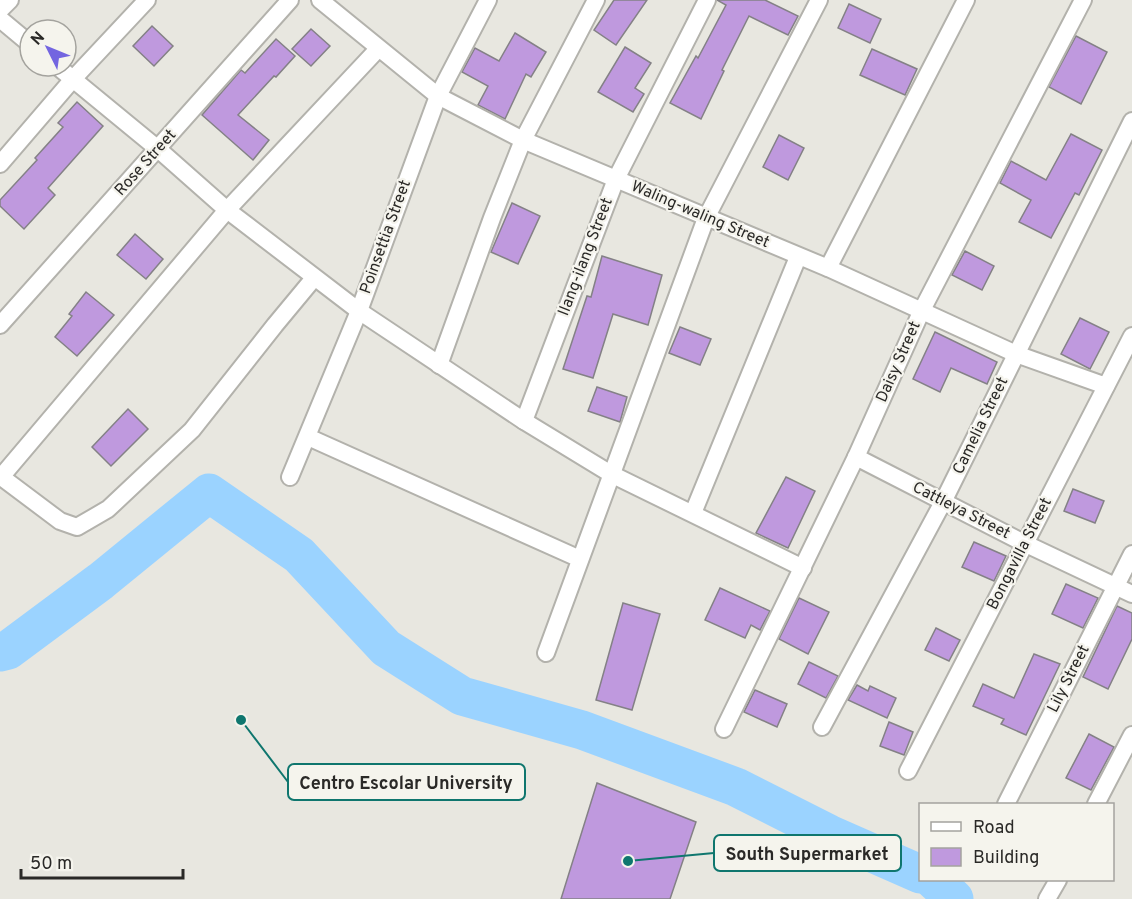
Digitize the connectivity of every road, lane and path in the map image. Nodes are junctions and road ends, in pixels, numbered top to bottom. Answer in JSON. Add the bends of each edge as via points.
{"nodes":[{"id":1,"x":10,"y":0,"type":"edge"},
{"id":2,"x":147,"y":0,"type":"edge"},
{"id":3,"x":290,"y":0,"type":"edge"},
{"id":4,"x":320,"y":0,"type":"edge"},
{"id":5,"x":488,"y":0,"type":"edge"},
{"id":6,"x":596,"y":0,"type":"edge"},
{"id":7,"x":707,"y":0,"type":"edge"},
{"id":8,"x":819,"y":0,"type":"edge"},
{"id":9,"x":966,"y":0,"type":"edge"},
{"id":10,"x":1083,"y":0,"type":"edge"},
{"id":11,"x":0,"y":10,"type":"edge"},
{"id":12,"x":0,"y":19,"type":"edge"},
{"id":13,"x":18,"y":34,"type":"edge"},
{"id":14,"x":378,"y":49,"type":"junction"},
{"id":15,"x":73,"y":79,"type":"junction"},
{"id":16,"x":438,"y":96,"type":"junction"},
{"id":17,"x":1132,"y":121,"type":"edge"},
{"id":18,"x":523,"y":140,"type":"junction"},
{"id":19,"x":158,"y":149,"type":"junction"},
{"id":20,"x":0,"y":164,"type":"edge"},
{"id":21,"x":616,"y":179,"type":"junction"},
{"id":22,"x":227,"y":210,"type":"junction"},
{"id":23,"x":706,"y":218,"type":"junction"},
{"id":24,"x":798,"y":256,"type":"junction"},
{"id":25,"x":828,"y":268,"type":"junction"},
{"id":26,"x":314,"y":278,"type":"junction"},
{"id":27,"x":922,"y":310,"type":"junction"},
{"id":28,"x":359,"y":311,"type":"junction"},
{"id":29,"x":0,"y":325,"type":"edge"},
{"id":30,"x":1132,"y":336,"type":"edge"},
{"id":31,"x":1016,"y":354,"type":"junction"},
{"id":32,"x":439,"y":365,"type":"junction"},
{"id":33,"x":1106,"y":386,"type":"junction"},
{"id":34,"x":524,"y":421,"type":"junction"},
{"id":35,"x":308,"y":437,"type":"junction"},
{"id":36,"x":856,"y":458,"type":"junction"},
{"id":37,"x":611,"y":474,"type":"junction"},
{"id":38,"x":0,"y":477,"type":"edge"},
{"id":39,"x":290,"y":477,"type":"dead end"},
{"id":40,"x":943,"y":502,"type":"junction"},
{"id":41,"x":693,"y":513,"type":"junction"},
{"id":42,"x":1026,"y":544,"type":"junction"},
{"id":43,"x":1132,"y":554,"type":"edge"},
{"id":44,"x":580,"y":559,"type":"junction"},
{"id":45,"x":803,"y":568,"type":"junction"},
{"id":46,"x":1115,"y":586,"type":"junction"},
{"id":47,"x":1132,"y":594,"type":"edge"},
{"id":48,"x":546,"y":653,"type":"dead end"},
{"id":49,"x":822,"y":727,"type":"dead end"},
{"id":50,"x":724,"y":729,"type":"dead end"},
{"id":51,"x":1132,"y":735,"type":"edge"},
{"id":52,"x":908,"y":771,"type":"dead end"},
{"id":53,"x":1006,"y":803,"type":"edge"},
{"id":54,"x":1097,"y":803,"type":"edge"},
{"id":55,"x":1057,"y":881,"type":"edge"},
{"id":56,"x":1047,"y":899,"type":"edge"}],
"edges":[{"from":1,"to":11,"type":"street"},
{"from":2,"to":15,"type":"street"},
{"from":3,"to":19,"type":"street","name":"Rose Street"},
{"from":4,"to":14,"type":"street","name":"Waling-waling Street"},
{"from":5,"to":16,"type":"street","name":"Poinsettia Street"},
{"from":6,"to":18,"type":"street"},
{"from":7,"to":21,"type":"street","name":"Ilang-ilang Street"},
{"from":8,"to":23,"type":"street"},
{"from":9,"to":25,"type":"street"},
{"from":10,"to":27,"type":"street","name":"Daisy Street"},
{"from":12,"to":13,"type":"street"},
{"from":14,"to":16,"type":"street","name":"Waling-waling Street"},
{"from":14,"to":22,"type":"street"},
{"from":15,"to":19,"type":"street"},
{"from":15,"to":20,"type":"street"},
{"from":16,"to":18,"type":"street","name":"Waling-waling Street"},
{"from":16,"to":28,"type":"street","name":"Poinsettia Street"},
{"from":17,"to":31,"type":"street","name":"Camelia Street"},
{"from":18,"to":21,"type":"street","name":"Waling-waling Street"},
{"from":18,"to":32,"type":"street"},
{"from":19,"to":22,"type":"street"},
{"from":19,"to":29,"type":"street","name":"Rose Street"},
{"from":21,"to":23,"type":"street","name":"Waling-waling Street"},
{"from":21,"to":34,"type":"street","name":"Ilang-ilang Street"},
{"from":22,"to":26,"type":"street"},
{"from":22,"to":38,"type":"street"},
{"from":23,"to":24,"type":"street","name":"Waling-waling Street"},
{"from":23,"to":37,"type":"street"},
{"from":24,"to":25,"type":"street","name":"Waling-waling Street"},
{"from":24,"to":41,"type":"street"},
{"from":25,"to":27,"type":"street","name":"Waling-waling Street"},
{"from":26,"to":28,"type":"street"},
{"from":26,"to":38,"type":"street","via":[[192,430],[108,509],[88,522],[77,527],[60,521]]},
{"from":27,"to":31,"type":"street","name":"Waling-waling Street"},
{"from":27,"to":36,"type":"street","name":"Daisy Street"},
{"from":28,"to":32,"type":"street"},
{"from":28,"to":35,"type":"street","name":"Poinsettia Street"},
{"from":30,"to":33,"type":"street","name":"Bongavilla Street"},
{"from":31,"to":33,"type":"street","name":"Waling-waling Street"},
{"from":31,"to":40,"type":"street","name":"Camelia Street"},
{"from":32,"to":34,"type":"street"},
{"from":33,"to":42,"type":"street","name":"Bongavilla Street"},
{"from":34,"to":37,"type":"street"},
{"from":35,"to":39,"type":"street","name":"Poinsettia Street"},
{"from":35,"to":44,"type":"street"},
{"from":36,"to":40,"type":"street","name":"Cattleya Street"},
{"from":36,"to":45,"type":"street","name":"Daisy Street"},
{"from":37,"to":41,"type":"street"},
{"from":37,"to":44,"type":"street"},
{"from":40,"to":42,"type":"street","name":"Cattleya Street"},
{"from":40,"to":49,"type":"street","name":"Camelia Street"},
{"from":41,"to":45,"type":"street"},
{"from":42,"to":46,"type":"street","name":"Cattleya Street"},
{"from":42,"to":52,"type":"street","name":"Bongavilla Street"},
{"from":43,"to":46,"type":"street","name":"Lily Street"},
{"from":44,"to":48,"type":"street"},
{"from":45,"to":50,"type":"street","name":"Daisy Street"},
{"from":46,"to":47,"type":"street","name":"Cattleya Street"},
{"from":46,"to":53,"type":"street","name":"Lily Street"},
{"from":51,"to":54,"type":"street"},
{"from":55,"to":56,"type":"street"}]}
